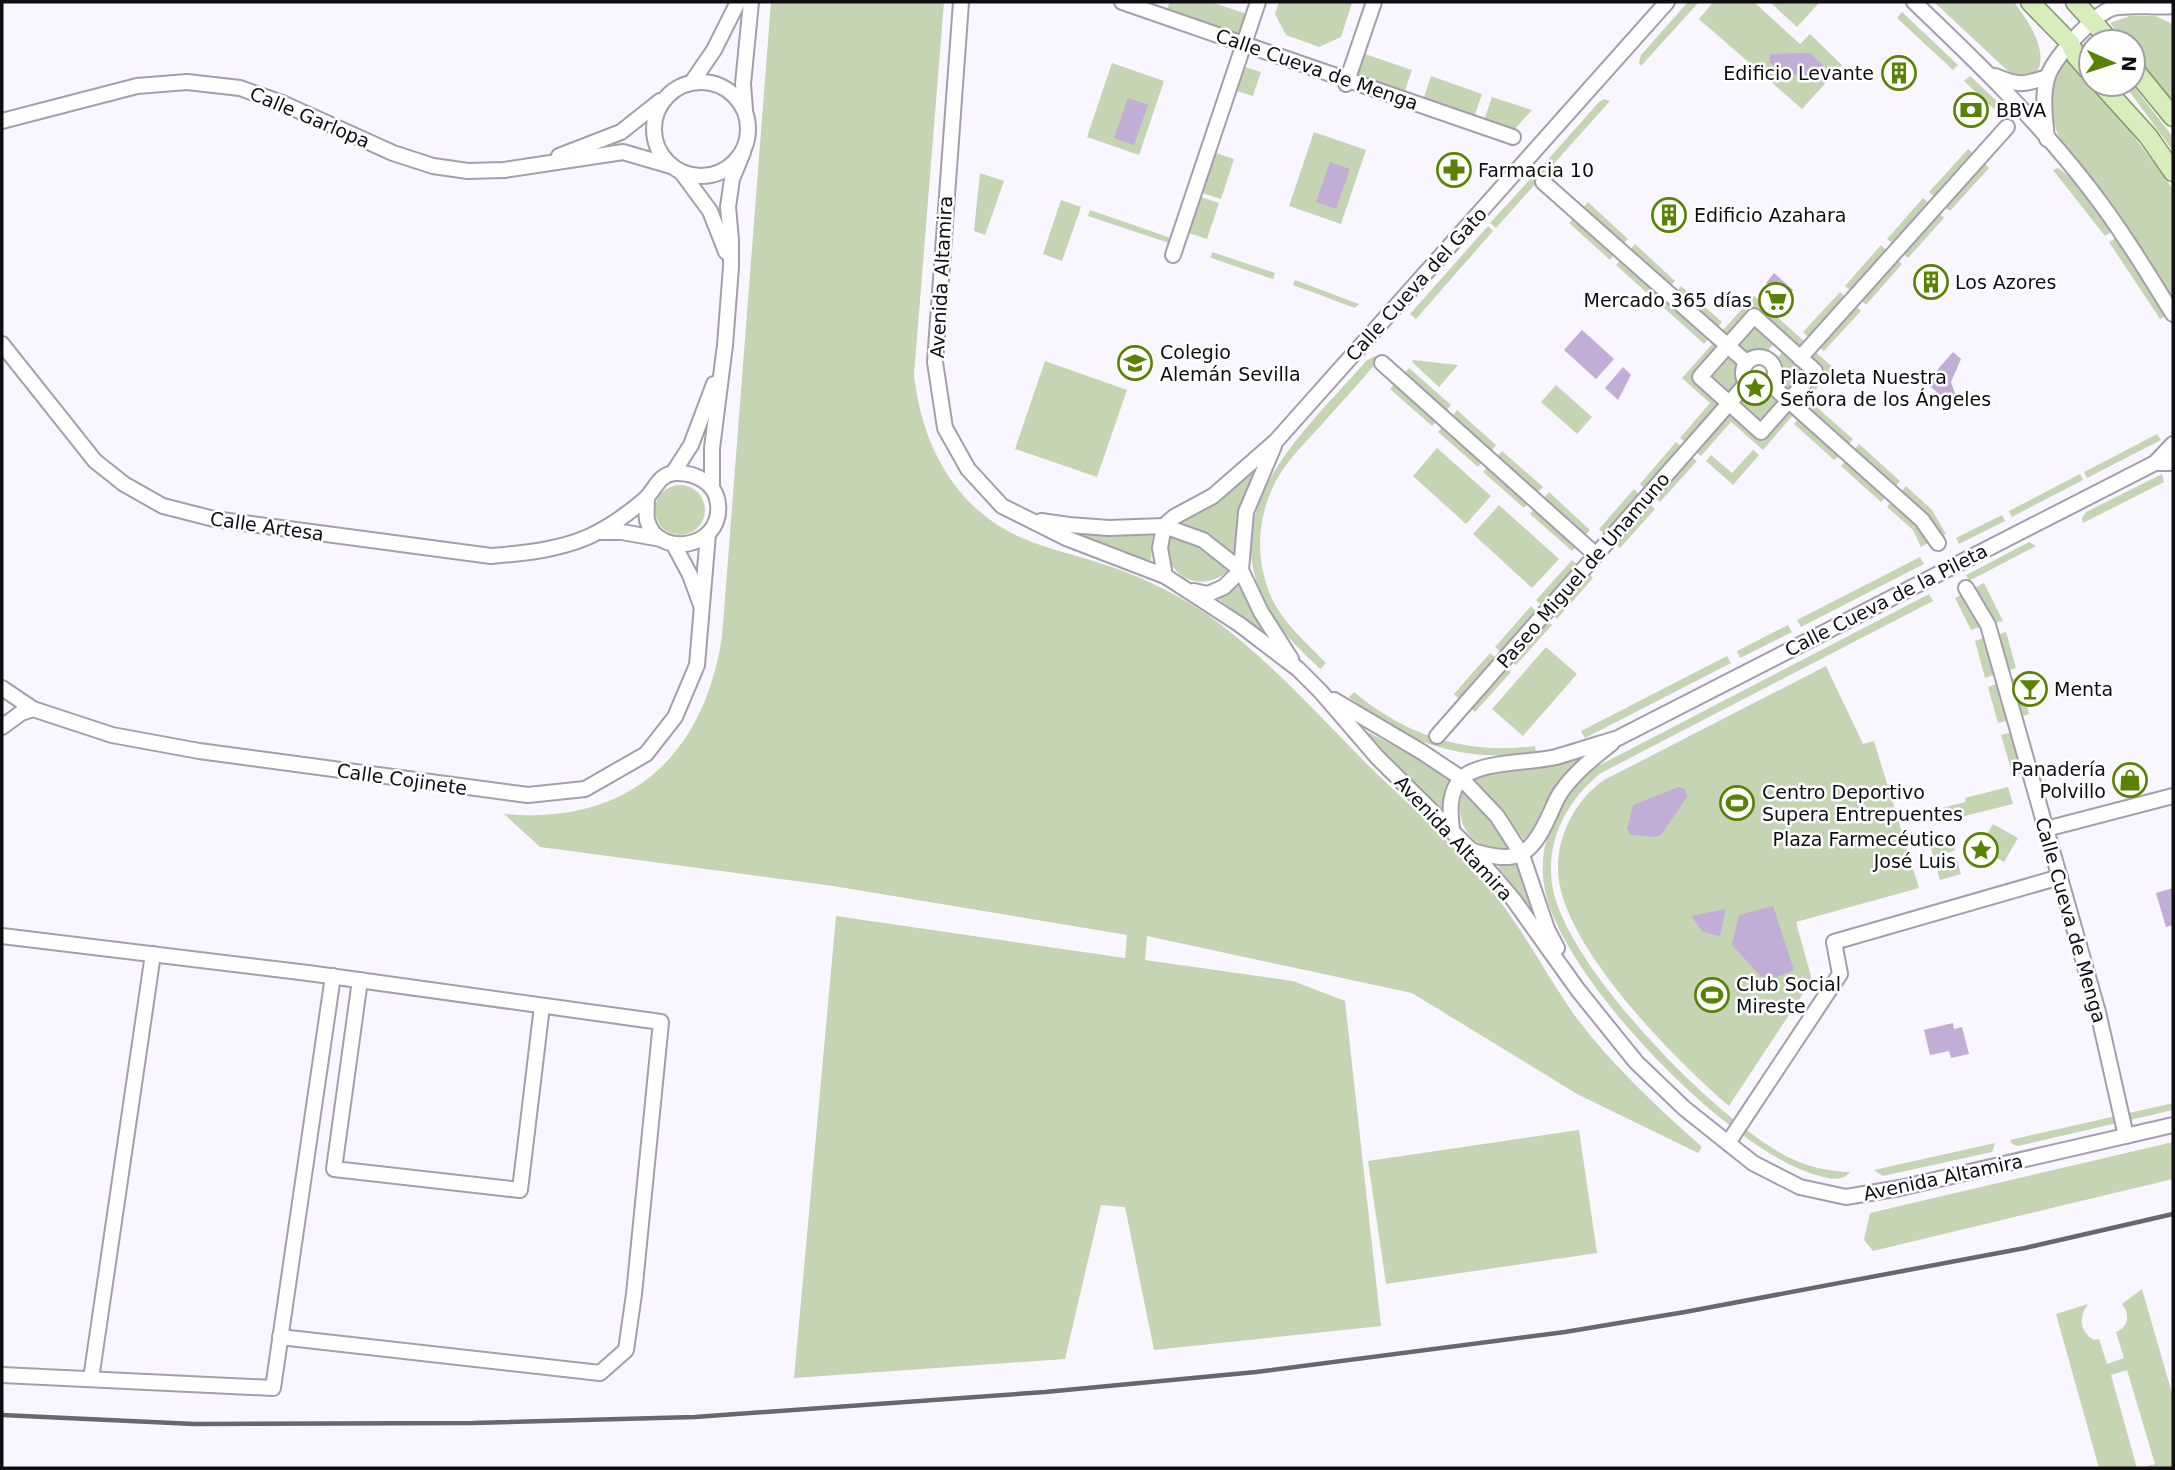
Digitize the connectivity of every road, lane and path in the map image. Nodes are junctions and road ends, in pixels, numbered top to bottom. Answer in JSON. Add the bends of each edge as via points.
{"nodes":[{"id":1,"x":738,"y":2,"type":"edge"},
{"id":2,"x":751,"y":2,"type":"edge"},
{"id":3,"x":961,"y":2,"type":"edge"},
{"id":4,"x":1122,"y":2,"type":"edge"},
{"id":5,"x":1258,"y":2,"type":"edge"},
{"id":6,"x":1374,"y":2,"type":"edge"},
{"id":7,"x":1667,"y":2,"type":"edge"},
{"id":8,"x":1914,"y":2,"type":"edge"},
{"id":9,"x":2030,"y":2,"type":"edge"},
{"id":10,"x":2076,"y":2,"type":"edge"},
{"id":11,"x":2107,"y":5,"type":"edge"},
{"id":12,"x":2166,"y":7,"type":"edge"},
{"id":13,"x":2173,"y":16,"type":"edge"},
{"id":14,"x":2093,"y":22,"type":"junction"},
{"id":15,"x":2098,"y":28,"type":"edge"},
{"id":16,"x":2070,"y":43,"type":"junction"},
{"id":17,"x":1244,"y":44,"type":"junction"},
{"id":18,"x":2077,"y":53,"type":"edge"},
{"id":19,"x":1990,"y":74,"type":"junction"},
{"id":20,"x":2047,"y":77,"type":"junction"},
{"id":21,"x":692,"y":82,"type":"junction"},
{"id":22,"x":1347,"y":82,"type":"junction"},
{"id":23,"x":2147,"y":85,"type":"edge"},
{"id":24,"x":666,"y":97,"type":"junction"},
{"id":25,"x":2114,"y":98,"type":"edge"},
{"id":26,"x":745,"y":110,"type":"junction"},
{"id":27,"x":2173,"y":117,"type":"edge"},
{"id":28,"x":2,"y":121,"type":"edge"},
{"id":29,"x":2007,"y":127,"type":"dead end"},
{"id":30,"x":1513,"y":137,"type":"dead end"},
{"id":31,"x":2046,"y":139,"type":"junction"},
{"id":32,"x":743,"y":152,"type":"junction"},
{"id":33,"x":535,"y":165,"type":"junction"},
{"id":34,"x":676,"y":169,"type":"junction"},
{"id":35,"x":2173,"y":172,"type":"edge"},
{"id":36,"x":1543,"y":182,"type":"dead end"},
{"id":37,"x":1172,"y":255,"type":"dead end"},
{"id":38,"x":731,"y":267,"type":"junction"},
{"id":39,"x":2173,"y":314,"type":"edge"},
{"id":40,"x":1784,"y":343,"type":"junction"},
{"id":41,"x":2,"y":344,"type":"edge"},
{"id":42,"x":726,"y":345,"type":"junction"},
{"id":43,"x":1727,"y":347,"type":"junction"},
{"id":44,"x":1800,"y":358,"type":"junction"},
{"id":45,"x":1768,"y":360,"type":"junction"},
{"id":46,"x":1746,"y":362,"type":"junction"},
{"id":47,"x":1382,"y":363,"type":"dead end"},
{"id":48,"x":1746,"y":384,"type":"junction"},
{"id":49,"x":1770,"y":384,"type":"junction"},
{"id":50,"x":1789,"y":401,"type":"junction"},
{"id":51,"x":1729,"y":403,"type":"junction"},
{"id":52,"x":1276,"y":441,"type":"junction"},
{"id":53,"x":2173,"y":444,"type":"edge"},
{"id":54,"x":2155,"y":463,"type":"junction"},
{"id":55,"x":2173,"y":463,"type":"edge"},
{"id":56,"x":673,"y":473,"type":"junction"},
{"id":57,"x":712,"y":487,"type":"junction"},
{"id":58,"x":647,"y":498,"type":"junction"},
{"id":59,"x":1026,"y":518,"type":"junction"},
{"id":60,"x":1164,"y":526,"type":"junction"},
{"id":61,"x":600,"y":532,"type":"junction"},
{"id":62,"x":708,"y":534,"type":"junction"},
{"id":63,"x":667,"y":542,"type":"junction"},
{"id":64,"x":1938,"y":543,"type":"dead end"},
{"id":65,"x":1596,"y":555,"type":"junction"},
{"id":66,"x":1241,"y":570,"type":"junction"},
{"id":67,"x":1165,"y":576,"type":"junction"},
{"id":68,"x":1966,"y":588,"type":"dead end"},
{"id":69,"x":1191,"y":590,"type":"junction"},
{"id":70,"x":703,"y":610,"type":"junction"},
{"id":71,"x":1298,"y":670,"type":"junction"},
{"id":72,"x":2,"y":688,"type":"edge"},
{"id":73,"x":1322,"y":694,"type":"junction"},
{"id":74,"x":33,"y":709,"type":"junction"},
{"id":75,"x":2,"y":727,"type":"edge"},
{"id":76,"x":1437,"y":736,"type":"dead end"},
{"id":77,"x":1618,"y":738,"type":"junction"},
{"id":78,"x":1461,"y":778,"type":"junction"},
{"id":79,"x":2173,"y":796,"type":"edge"},
{"id":80,"x":2046,"y":829,"type":"junction"},
{"id":81,"x":1452,"y":830,"type":"junction"},
{"id":82,"x":1472,"y":851,"type":"junction"},
{"id":83,"x":1522,"y":855,"type":"junction"},
{"id":84,"x":2060,"y":877,"type":"junction"},
{"id":85,"x":2,"y":936,"type":"edge"},
{"id":86,"x":153,"y":954,"type":"junction"},
{"id":87,"x":333,"y":976,"type":"junction"},
{"id":88,"x":360,"y":980,"type":"junction"},
{"id":89,"x":1578,"y":990,"type":"junction"},
{"id":90,"x":542,"y":1006,"type":"junction"},
{"id":91,"x":2173,"y":1125,"type":"edge"},
{"id":92,"x":2126,"y":1136,"type":"junction"},
{"id":93,"x":1728,"y":1143,"type":"junction"},
{"id":94,"x":280,"y":1337,"type":"junction"},
{"id":95,"x":2,"y":1375,"type":"edge"},
{"id":96,"x":91,"y":1380,"type":"junction"}],
"edges":[{"from":1,"to":21,"type":"street"},
{"from":2,"to":26,"type":"street"},
{"from":3,"to":59,"type":"street","name":"Avenida Altamira","via":[[935,362],[945,428],[968,469],[1002,506]]},
{"from":4,"to":17,"type":"street","name":"Calle Cueva de Menga"},
{"from":5,"to":17,"type":"street"},
{"from":6,"to":22,"type":"street"},
{"from":7,"to":52,"type":"street","name":"Calle Cueva del Gato"},
{"from":8,"to":19,"type":"street"},
{"from":9,"to":16,"type":"main road"},
{"from":10,"to":14,"type":"main road"},
{"from":11,"to":12,"type":"street"},
{"from":11,"to":14,"type":"street"},
{"from":12,"to":13,"type":"street"},
{"from":14,"to":15,"type":"main road"},
{"from":14,"to":16,"type":"street"},
{"from":16,"to":18,"type":"main road"},
{"from":16,"to":20,"type":"street"},
{"from":17,"to":22,"type":"street","name":"Calle Cueva de Menga"},
{"from":17,"to":37,"type":"street"},
{"from":19,"to":20,"type":"street","via":[[2025,85]]},
{"from":19,"to":31,"type":"street"},
{"from":20,"to":31,"type":"street"},
{"from":21,"to":24,"type":"street"},
{"from":21,"to":26,"type":"street","via":[[725,87]]},
{"from":22,"to":30,"type":"street","name":"Calle Cueva de Menga"},
{"from":23,"to":27,"type":"main road"},
{"from":24,"to":33,"type":"street","name":"Calle Garlopa","via":[[621,132]]},
{"from":24,"to":34,"type":"street","via":[[655,117],[656,146]]},
{"from":25,"to":35,"type":"main road"},
{"from":26,"to":32,"type":"street","via":[[748,135]]},
{"from":28,"to":33,"type":"street","name":"Calle Garlopa","via":[[137,86],[187,82],[240,88],[433,166],[504,170]]},
{"from":29,"to":44,"type":"street"},
{"from":31,"to":39,"type":"street","via":[[2121,231]]},
{"from":32,"to":34,"type":"street","via":[[729,168],[706,176]]},
{"from":32,"to":38,"type":"street","via":[[732,179],[728,207]]},
{"from":33,"to":34,"type":"street","name":"Calle Garlopa","via":[[624,152]]},
{"from":34,"to":38,"type":"street","via":[[710,211]]},
{"from":36,"to":43,"type":"street"},
{"from":38,"to":42,"type":"street"},
{"from":40,"to":43,"type":"street","via":[[1754,316]]},
{"from":40,"to":44,"type":"street"},
{"from":40,"to":45,"type":"street"},
{"from":41,"to":61,"type":"street","name":"Calle Artesa","via":[[94,461],[163,506],[214,519],[491,556],[529,553]]},
{"from":42,"to":56,"type":"street","via":[[691,444]]},
{"from":42,"to":57,"type":"street","via":[[712,449]]},
{"from":43,"to":46,"type":"street"},
{"from":43,"to":51,"type":"street","via":[[1700,377]]},
{"from":44,"to":50,"type":"street","via":[[1815,372]]},
{"from":45,"to":46,"type":"street"},
{"from":45,"to":49,"type":"street","via":[[1774,369]]},
{"from":46,"to":48,"type":"street"},
{"from":47,"to":65,"type":"street","name":"Calle Cueva del Gato"},
{"from":48,"to":49,"type":"street","via":[[1756,389]]},
{"from":48,"to":51,"type":"street"},
{"from":49,"to":50,"type":"street"},
{"from":50,"to":51,"type":"street","via":[[1761,432]]},
{"from":50,"to":64,"type":"street","via":[[1922,520]]},
{"from":51,"to":65,"type":"street","name":"Paseo Miguel de Unamuno"},
{"from":52,"to":60,"type":"street","via":[[1213,496]]},
{"from":52,"to":66,"type":"street","via":[[1246,512]]},
{"from":53,"to":54,"type":"street"},
{"from":54,"to":55,"type":"street"},
{"from":54,"to":77,"type":"street","name":"Calle Cueva de la Pileta"},
{"from":56,"to":57,"type":"street","via":[[699,476]]},
{"from":56,"to":58,"type":"street","via":[[657,482]]},
{"from":57,"to":62,"type":"street","via":[[718,504]]},
{"from":58,"to":61,"type":"street","name":"Calle Artesa"},
{"from":58,"to":63,"type":"street","via":[[647,521]]},
{"from":59,"to":60,"type":"street","name":"Avenida Altamira","via":[[1109,528]]},
{"from":59,"to":67,"type":"street","name":"Avenida Altamira"},
{"from":60,"to":66,"type":"street","name":"Avenida Altamira","via":[[1203,540]]},
{"from":60,"to":67,"type":"street","via":[[1160,548]]},
{"from":61,"to":63,"type":"street","name":"Calle Artesa"},
{"from":62,"to":63,"type":"street","via":[[693,544]]},
{"from":62,"to":70,"type":"street","name":"Calle Cojinete"},
{"from":63,"to":70,"type":"street","name":"Calle Cojinete","via":[[690,575]]},
{"from":65,"to":76,"type":"street","name":"Paseo Miguel de Unamuno"},
{"from":66,"to":69,"type":"street","via":[[1224,587],[1208,594]]},
{"from":66,"to":71,"type":"street","name":"Avenida Altamira"},
{"from":67,"to":69,"type":"street","name":"Avenida Altamira"},
{"from":68,"to":80,"type":"street","name":"Calle Cueva de Menga","via":[[1988,625]]},
{"from":69,"to":71,"type":"street","name":"Avenida Altamira"},
{"from":70,"to":74,"type":"street","name":"Calle Cojinete","via":[[697,665],[675,717],[646,754],[585,789],[528,795],[199,751],[112,735]]},
{"from":71,"to":73,"type":"street","name":"Avenida Altamira"},
{"from":72,"to":74,"type":"street","name":"Calle Cojinete"},
{"from":73,"to":78,"type":"street","name":"Avenida Altamira"},
{"from":73,"to":81,"type":"street","name":"Avenida Altamira","via":[[1377,757]]},
{"from":74,"to":75,"type":"street"},
{"from":77,"to":78,"type":"street","via":[[1556,757],[1492,765]]},
{"from":77,"to":83,"type":"street","via":[[1584,764],[1559,794],[1540,836]]},
{"from":78,"to":81,"type":"street","via":[[1450,801]]},
{"from":78,"to":83,"type":"street","name":"Avenida Altamira","via":[[1497,816]]},
{"from":79,"to":80,"type":"street"},
{"from":80,"to":84,"type":"street","name":"Calle Cueva de Menga"},
{"from":81,"to":82,"type":"street","name":"Avenida Altamira"},
{"from":82,"to":83,"type":"street","via":[[1498,858]]},
{"from":82,"to":89,"type":"street","name":"Avenida Altamira"},
{"from":83,"to":89,"type":"street","name":"Avenida Altamira","via":[[1547,929]]},
{"from":84,"to":92,"type":"street","name":"Calle Cueva de Menga"},
{"from":84,"to":93,"type":"street","via":[[1835,942],[1840,974]]},
{"from":85,"to":86,"type":"street"},
{"from":86,"to":87,"type":"street"},
{"from":86,"to":96,"type":"street"},
{"from":87,"to":88,"type":"street"},
{"from":87,"to":94,"type":"street"},
{"from":88,"to":90,"type":"street"},
{"from":88,"to":90,"type":"street","via":[[334,1169],[520,1190]]},
{"from":89,"to":93,"type":"street","name":"Avenida Altamira","via":[[1636,1062]]},
{"from":90,"to":94,"type":"street","via":[[661,1022],[626,1350],[600,1373]]},
{"from":91,"to":92,"type":"street","name":"Avenida Altamira"},
{"from":92,"to":93,"type":"street","name":"Avenida Altamira","via":[[1846,1197],[1800,1187],[1753,1163]]},
{"from":94,"to":96,"type":"street","via":[[273,1388]]},
{"from":95,"to":96,"type":"street"}]}
